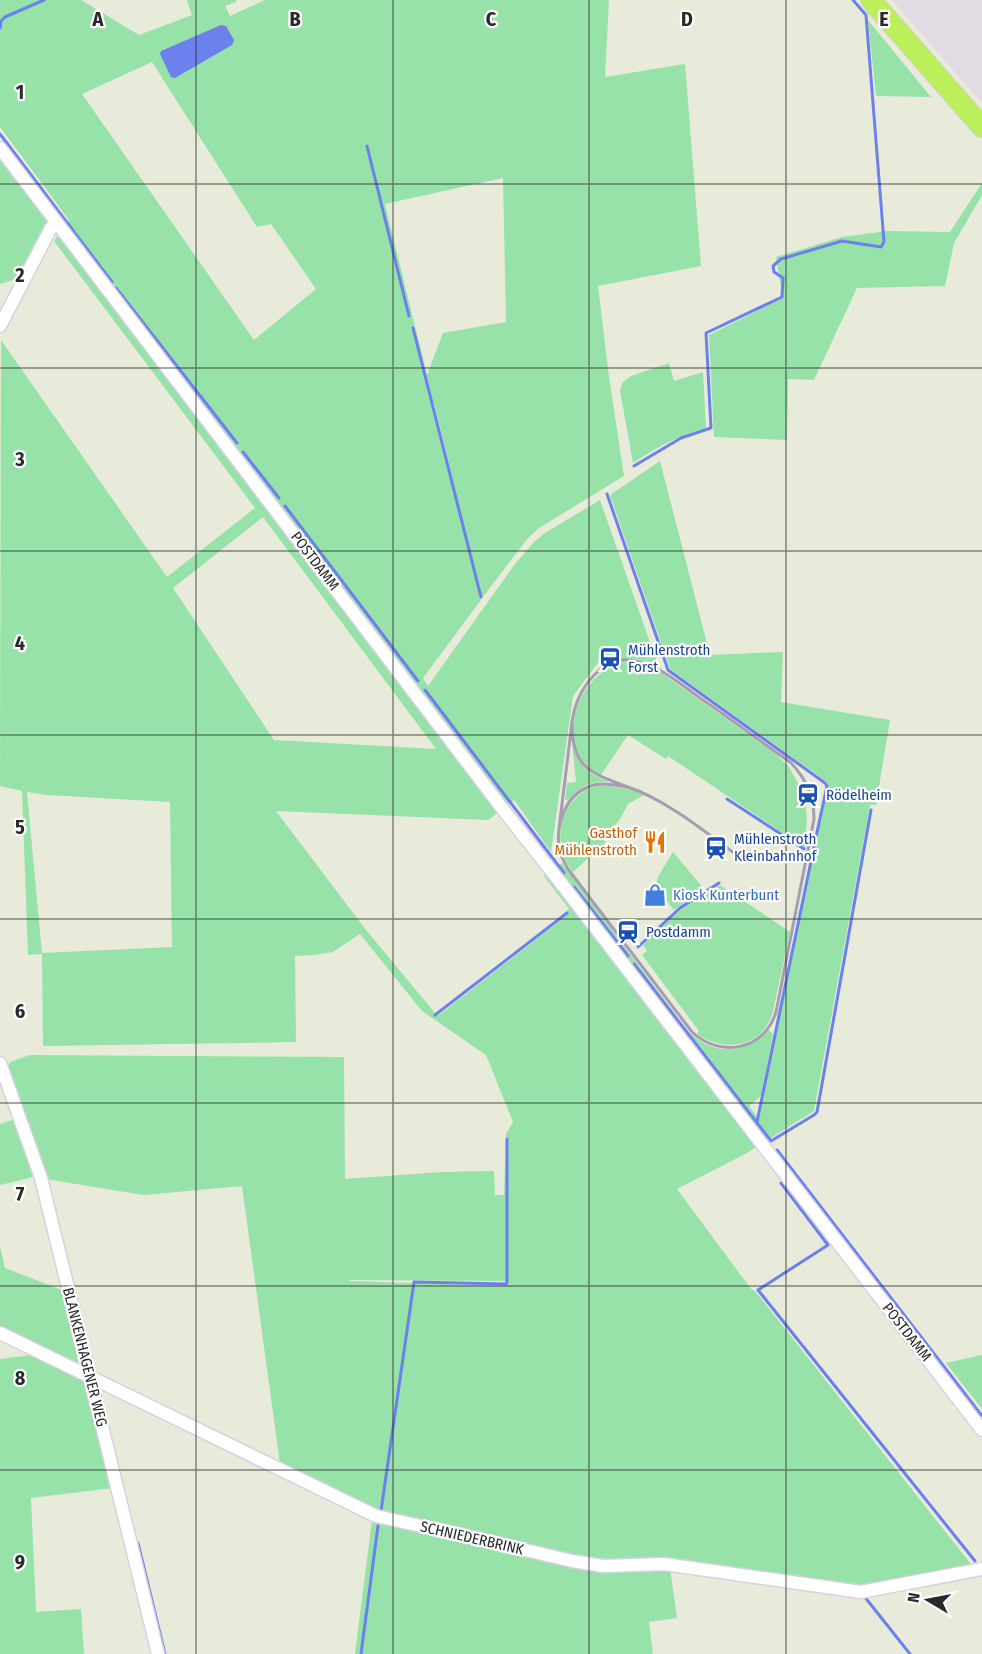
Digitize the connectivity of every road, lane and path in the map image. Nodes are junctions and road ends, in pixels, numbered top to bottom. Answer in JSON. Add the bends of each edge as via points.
{"nodes":[{"id":1,"x":871,"y":0,"type":"edge"},
{"id":2,"x":982,"y":128,"type":"edge"},
{"id":3,"x":0,"y":148,"type":"edge"},
{"id":4,"x":56,"y":223,"type":"junction"},
{"id":5,"x":0,"y":326,"type":"edge"},
{"id":6,"x":0,"y":1064,"type":"edge"},
{"id":7,"x":0,"y":1333,"type":"edge"},
{"id":8,"x":90,"y":1376,"type":"junction"},
{"id":9,"x":982,"y":1430,"type":"edge"},
{"id":10,"x":982,"y":1569,"type":"edge"},
{"id":11,"x":158,"y":1654,"type":"edge"}],
"edges":[{"from":1,"to":2,"type":"main road"},
{"from":3,"to":4,"type":"street","name":"POSTDAMM"},
{"from":4,"to":5,"type":"street"},
{"from":4,"to":9,"type":"street","name":"POSTDAMM"},
{"from":6,"to":8,"type":"street","name":"BLANKENHAGENER WEG","via":[[40,1178]]},
{"from":7,"to":8,"type":"street","name":"SCHNIEDERBRINK"},
{"from":8,"to":10,"type":"street","name":"SCHNIEDERBRINK","via":[[376,1516],[572,1561],[603,1566],[664,1564],[861,1592]]},
{"from":8,"to":11,"type":"street","name":"BLANKENHAGENER WEG"}]}
